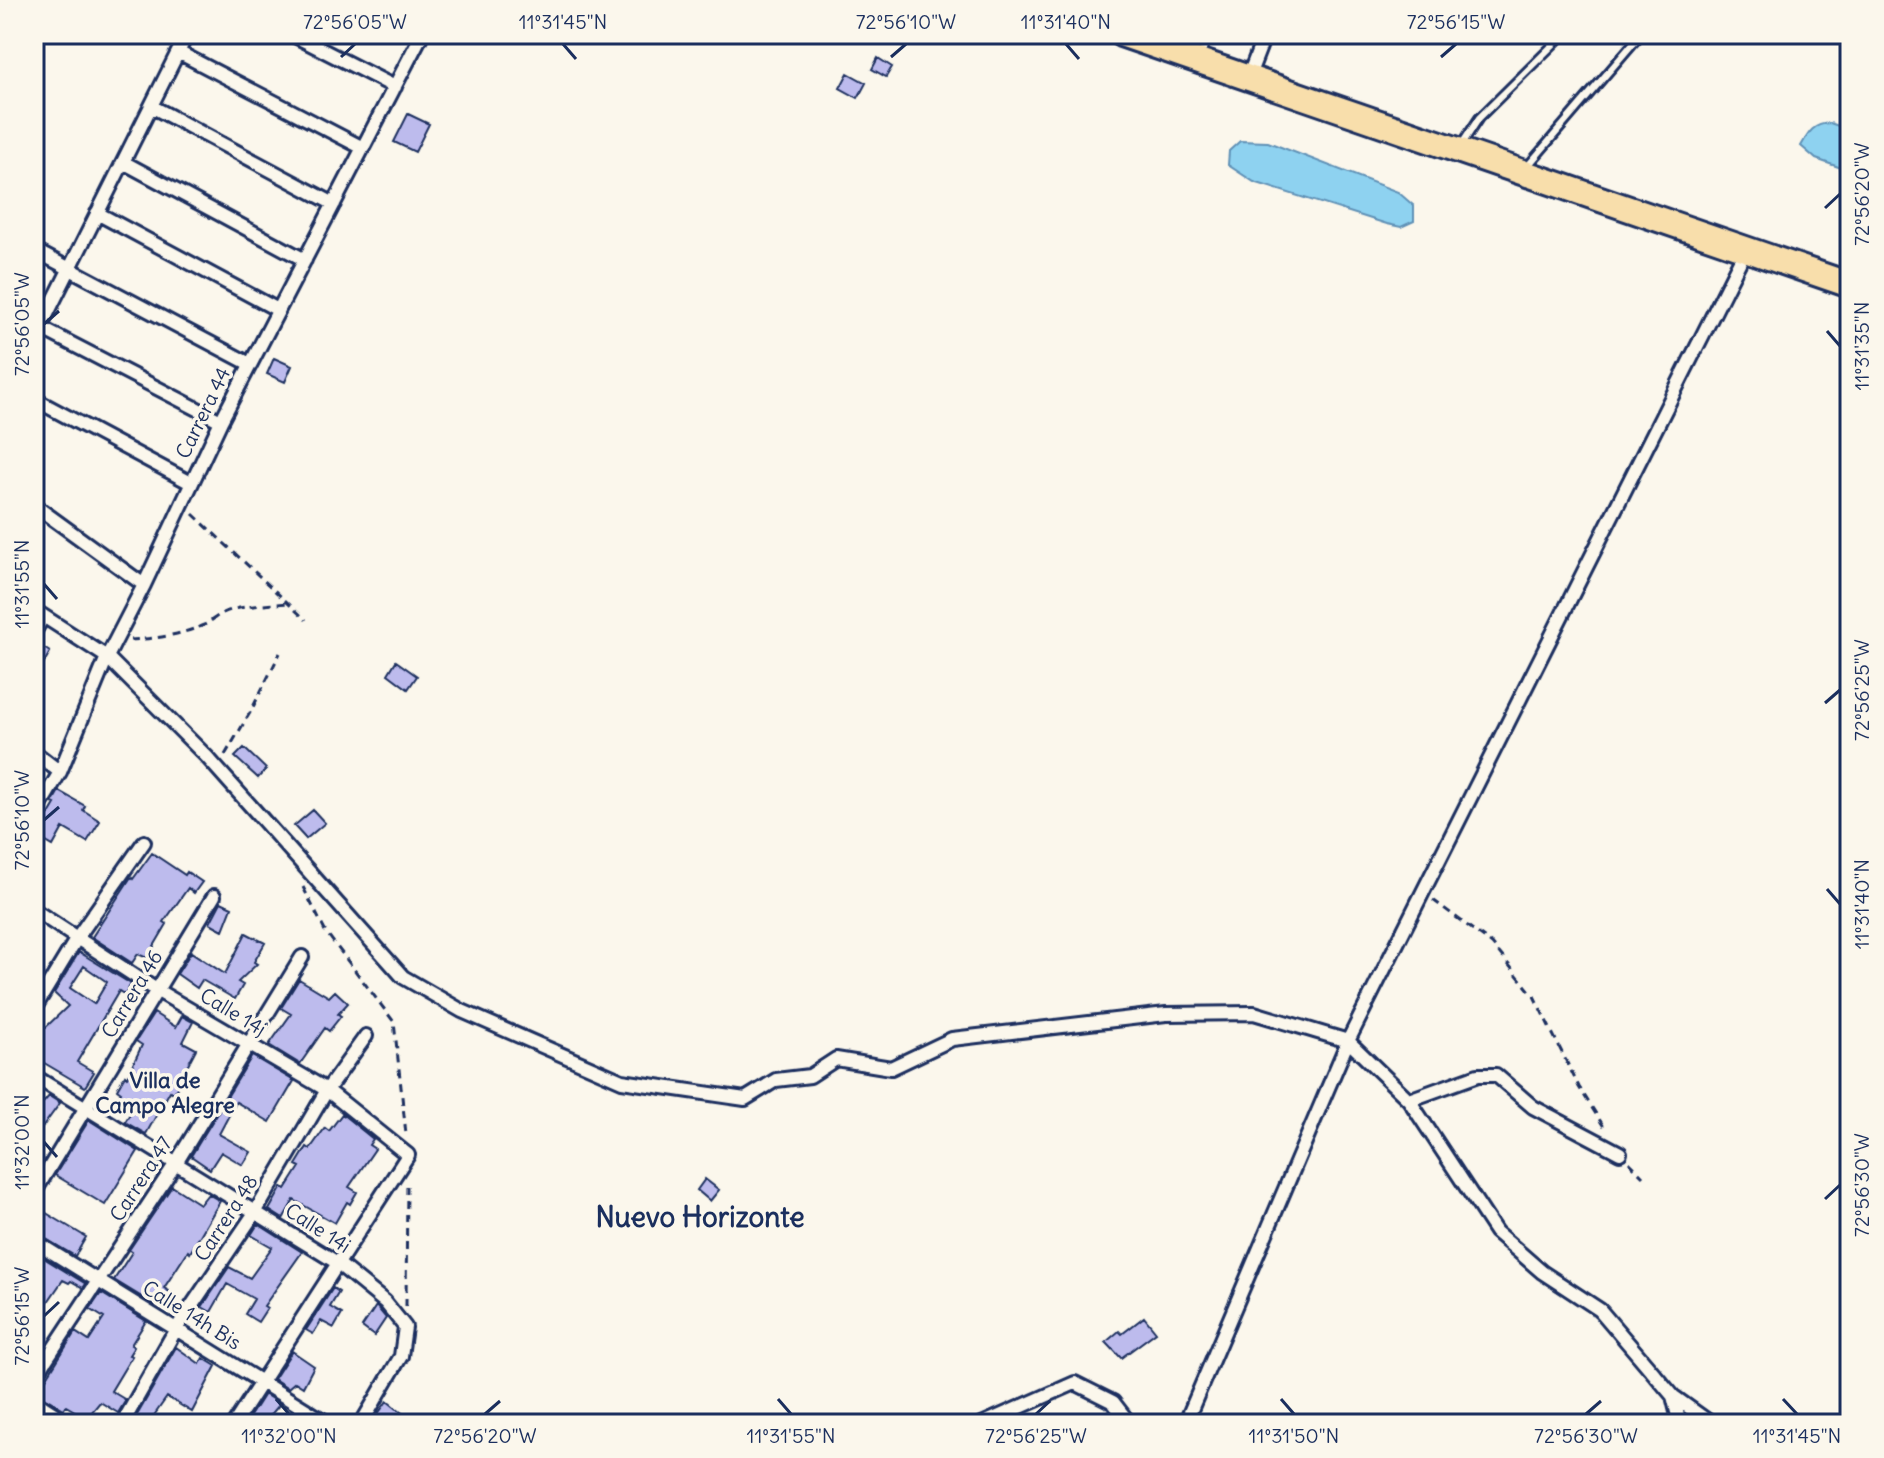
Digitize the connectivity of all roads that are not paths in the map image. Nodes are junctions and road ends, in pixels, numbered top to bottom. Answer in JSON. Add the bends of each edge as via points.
{"nodes":[{"id":1,"x":187,"y":34,"type":"edge"},
{"id":2,"x":291,"y":34,"type":"edge"},
{"id":3,"x":422,"y":34,"type":"edge"},
{"id":4,"x":1209,"y":34,"type":"edge"},
{"id":5,"x":1265,"y":34,"type":"edge"},
{"id":6,"x":1564,"y":34,"type":"edge"},
{"id":7,"x":1641,"y":34,"type":"edge"},
{"id":8,"x":1131,"y":36,"type":"edge"},
{"id":9,"x":178,"y":52,"type":"junction"},
{"id":10,"x":1198,"y":61,"type":"junction"},
{"id":11,"x":1248,"y":78,"type":"junction"},
{"id":12,"x":395,"y":87,"type":"junction"},
{"id":13,"x":151,"y":106,"type":"junction"},
{"id":14,"x":363,"y":148,"type":"junction"},
{"id":15,"x":1458,"y":150,"type":"junction"},
{"id":16,"x":123,"y":162,"type":"junction"},
{"id":17,"x":1523,"y":172,"type":"junction"},
{"id":18,"x":334,"y":204,"type":"junction"},
{"id":19,"x":97,"y":213,"type":"junction"},
{"id":20,"x":1746,"y":249,"type":"junction"},
{"id":21,"x":34,"y":250,"type":"edge"},
{"id":22,"x":305,"y":260,"type":"junction"},
{"id":23,"x":69,"y":269,"type":"junction"},
{"id":24,"x":1850,"y":285,"type":"edge"},
{"id":25,"x":278,"y":310,"type":"junction"},
{"id":26,"x":37,"y":326,"type":"edge"},
{"id":27,"x":34,"y":340,"type":"edge"},
{"id":28,"x":250,"y":364,"type":"junction"},
{"id":29,"x":34,"y":399,"type":"edge"},
{"id":30,"x":221,"y":421,"type":"junction"},
{"id":31,"x":191,"y":483,"type":"junction"},
{"id":32,"x":34,"y":505,"type":"edge"},
{"id":33,"x":144,"y":585,"type":"junction"},
{"id":34,"x":39,"y":613,"type":"edge"},
{"id":35,"x":34,"y":632,"type":"edge"},
{"id":36,"x":107,"y":657,"type":"junction"},
{"id":37,"x":34,"y":752,"type":"edge"},
{"id":38,"x":60,"y":772,"type":"junction"},
{"id":39,"x":34,"y":816,"type":"edge"},
{"id":40,"x":144,"y":842,"type":"dead end"},
{"id":41,"x":214,"y":896,"type":"dead end"},
{"id":42,"x":34,"y":910,"type":"edge"},
{"id":43,"x":77,"y":938,"type":"junction"},
{"id":44,"x":302,"y":957,"type":"dead end"},
{"id":45,"x":158,"y":991,"type":"junction"},
{"id":46,"x":34,"y":1009,"type":"edge"},
{"id":47,"x":366,"y":1036,"type":"dead end"},
{"id":48,"x":1348,"y":1041,"type":"junction"},
{"id":49,"x":249,"y":1045,"type":"junction"},
{"id":50,"x":34,"y":1076,"type":"edge"},
{"id":51,"x":327,"y":1090,"type":"junction"},
{"id":52,"x":1409,"y":1100,"type":"junction"},
{"id":53,"x":87,"y":1108,"type":"junction"},
{"id":54,"x":1620,"y":1153,"type":"road end"},
{"id":55,"x":176,"y":1163,"type":"junction"},
{"id":56,"x":34,"y":1193,"type":"edge"},
{"id":57,"x":256,"y":1211,"type":"junction"},
{"id":58,"x":34,"y":1241,"type":"edge"},
{"id":59,"x":336,"y":1262,"type":"junction"},
{"id":60,"x":100,"y":1280,"type":"junction"},
{"id":61,"x":176,"y":1329,"type":"junction"},
{"id":62,"x":34,"y":1378,"type":"edge"},
{"id":63,"x":261,"y":1381,"type":"junction"},
{"id":64,"x":1673,"y":1396,"type":"junction"},
{"id":65,"x":34,"y":1401,"type":"edge"},
{"id":66,"x":70,"y":1424,"type":"edge"},
{"id":67,"x":122,"y":1424,"type":"edge"},
{"id":68,"x":234,"y":1424,"type":"edge"},
{"id":69,"x":329,"y":1424,"type":"edge"},
{"id":70,"x":361,"y":1424,"type":"edge"},
{"id":71,"x":982,"y":1424,"type":"edge"},
{"id":72,"x":1130,"y":1424,"type":"edge"},
{"id":73,"x":1185,"y":1424,"type":"edge"},
{"id":74,"x":1680,"y":1424,"type":"edge"},
{"id":75,"x":1712,"y":1424,"type":"edge"}],
"edges":[{"from":1,"to":9,"type":"street"},
{"from":2,"to":12,"type":"street"},
{"from":3,"to":12,"type":"street","name":"Carrera 44"},
{"from":4,"to":10,"type":"lane"},
{"from":5,"to":11,"type":"street"},
{"from":6,"to":15,"type":"lane","via":[[1479,118]]},
{"from":7,"to":17,"type":"lane"},
{"from":8,"to":10,"type":"highway"},
{"from":9,"to":13,"type":"street"},
{"from":9,"to":14,"type":"street"},
{"from":10,"to":11,"type":"highway"},
{"from":11,"to":15,"type":"highway"},
{"from":12,"to":14,"type":"street","name":"Carrera 44"},
{"from":13,"to":16,"type":"street"},
{"from":13,"to":18,"type":"street"},
{"from":14,"to":18,"type":"street","name":"Carrera 44"},
{"from":15,"to":17,"type":"highway"},
{"from":16,"to":19,"type":"street"},
{"from":16,"to":22,"type":"street"},
{"from":17,"to":20,"type":"highway"},
{"from":18,"to":22,"type":"street","name":"Carrera 44"},
{"from":19,"to":23,"type":"street"},
{"from":19,"to":25,"type":"street"},
{"from":20,"to":24,"type":"highway"},
{"from":20,"to":48,"type":"street"},
{"from":21,"to":23,"type":"street"},
{"from":22,"to":25,"type":"street","name":"Carrera 44"},
{"from":23,"to":26,"type":"street"},
{"from":23,"to":28,"type":"street"},
{"from":25,"to":28,"type":"street","name":"Carrera 44"},
{"from":26,"to":27,"type":"street"},
{"from":26,"to":30,"type":"street"},
{"from":28,"to":30,"type":"street","name":"Carrera 44"},
{"from":29,"to":31,"type":"street"},
{"from":30,"to":31,"type":"street","name":"Carrera 44"},
{"from":31,"to":33,"type":"street","name":"Carrera 44"},
{"from":32,"to":33,"type":"street"},
{"from":33,"to":36,"type":"street","name":"Carrera 44"},
{"from":34,"to":35,"type":"street"},
{"from":34,"to":36,"type":"street"},
{"from":36,"to":38,"type":"street","name":"Carrera 44"},
{"from":36,"to":48,"type":"street","via":[[218,768],[403,977],[462,1011],[622,1081],[745,1099],[776,1080],[810,1076],[836,1059],[891,1068],[952,1039],[1166,1014],[1254,1013]]},
{"from":37,"to":38,"type":"street"},
{"from":38,"to":39,"type":"street","name":"Carrera 44"},
{"from":40,"to":43,"type":"street"},
{"from":41,"to":45,"type":"street","name":"Carrera 46"},
{"from":42,"to":43,"type":"street","name":"Calle 14j"},
{"from":43,"to":45,"type":"street","name":"Calle 14j"},
{"from":43,"to":46,"type":"street"},
{"from":44,"to":49,"type":"street","name":"Carrera 47"},
{"from":45,"to":49,"type":"street","name":"Calle 14j"},
{"from":45,"to":53,"type":"street","name":"Carrera 46"},
{"from":47,"to":51,"type":"street","name":"Carrera 48"},
{"from":48,"to":52,"type":"street"},
{"from":48,"to":73,"type":"street"},
{"from":49,"to":51,"type":"street","name":"Calle 14j"},
{"from":49,"to":55,"type":"street","name":"Carrera 47"},
{"from":50,"to":53,"type":"street","name":"Calle 14i"},
{"from":51,"to":57,"type":"street","name":"Carrera 48"},
{"from":51,"to":59,"type":"street","name":"Calle 14j","via":[[408,1155]]},
{"from":52,"to":54,"type":"street","via":[[1478,1075],[1496,1075],[1533,1107]]},
{"from":52,"to":64,"type":"street","via":[[1496,1232],[1542,1272],[1600,1310]]},
{"from":53,"to":55,"type":"street","name":"Calle 14i"},
{"from":53,"to":56,"type":"street","name":"Carrera 46"},
{"from":55,"to":57,"type":"street","name":"Calle 14i"},
{"from":55,"to":60,"type":"street","name":"Carrera 47"},
{"from":57,"to":59,"type":"street","name":"Calle 14i"},
{"from":57,"to":61,"type":"street","name":"Carrera 48"},
{"from":58,"to":60,"type":"street","name":"Calle 14h Bis"},
{"from":59,"to":63,"type":"street"},
{"from":59,"to":70,"type":"street","name":"Calle 14i","via":[[385,1302],[405,1327],[401,1356]]},
{"from":60,"to":61,"type":"street","name":"Calle 14h Bis"},
{"from":60,"to":62,"type":"street","name":"Carrera 47"},
{"from":61,"to":63,"type":"street","name":"Calle 14h Bis"},
{"from":61,"to":67,"type":"street","name":"Carrera 48"},
{"from":63,"to":68,"type":"street"},
{"from":63,"to":69,"type":"street","name":"Calle 14h Bis"},
{"from":64,"to":74,"type":"street"},
{"from":64,"to":75,"type":"street"},
{"from":65,"to":66,"type":"street"},
{"from":71,"to":72,"type":"street","via":[[1075,1383],[1113,1402]]}]}
